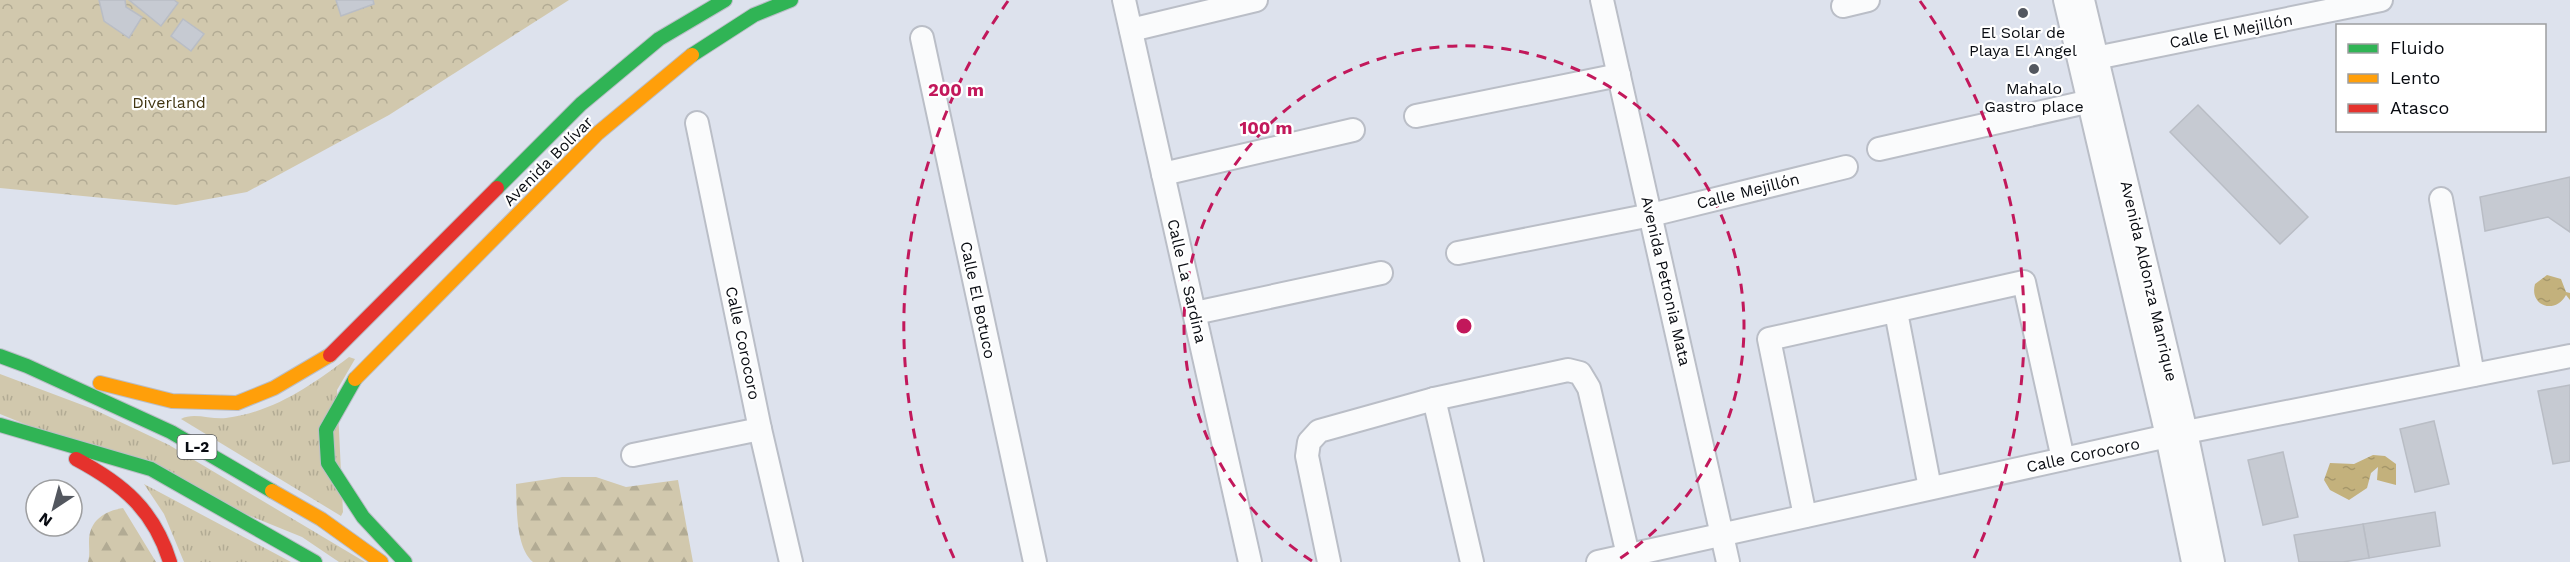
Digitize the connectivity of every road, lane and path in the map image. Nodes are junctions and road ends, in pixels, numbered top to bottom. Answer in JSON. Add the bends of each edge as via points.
{"nodes":[{"id":1,"x":725,"y":0,"type":"edge"},
{"id":2,"x":791,"y":0,"type":"edge"},
{"id":3,"x":1124,"y":0,"type":"edge"},
{"id":4,"x":1256,"y":0,"type":"edge"},
{"id":5,"x":1602,"y":0,"type":"edge"},
{"id":6,"x":1868,"y":0,"type":"edge"},
{"id":7,"x":2065,"y":0,"type":"edge"},
{"id":8,"x":2083,"y":0,"type":"edge"},
{"id":9,"x":2381,"y":0,"type":"edge"},
{"id":10,"x":1843,"y":6,"type":"dead end"},
{"id":11,"x":1131,"y":30,"type":"junction"},
{"id":12,"x":922,"y":38,"type":"dead end"},
{"id":13,"x":2088,"y":60,"type":"junction"},
{"id":14,"x":1619,"y":75,"type":"junction"},
{"id":15,"x":2097,"y":99,"type":"junction"},
{"id":16,"x":1416,"y":116,"type":"dead end"},
{"id":17,"x":697,"y":123,"type":"dead end"},
{"id":18,"x":1353,"y":130,"type":"dead end"},
{"id":19,"x":1878,"y":149,"type":"dead end"},
{"id":20,"x":1846,"y":168,"type":"dead end"},
{"id":21,"x":1163,"y":174,"type":"junction"},
{"id":22,"x":2441,"y":199,"type":"dead end"},
{"id":23,"x":1651,"y":215,"type":"junction"},
{"id":24,"x":1458,"y":253,"type":"dead end"},
{"id":25,"x":1380,"y":273,"type":"dead end"},
{"id":26,"x":1896,"y":312,"type":"junction"},
{"id":27,"x":1195,"y":313,"type":"junction"},
{"id":28,"x":0,"y":356,"type":"edge"},
{"id":29,"x":2570,"y":356,"type":"edge"},
{"id":30,"x":27,"y":366,"type":"junction"},
{"id":31,"x":2473,"y":375,"type":"junction"},
{"id":32,"x":1434,"y":399,"type":"junction"},
{"id":33,"x":5,"y":426,"type":"edge"},
{"id":34,"x":760,"y":429,"type":"junction"},
{"id":35,"x":2176,"y":434,"type":"junction"},
{"id":36,"x":633,"y":455,"type":"dead end"},
{"id":37,"x":2063,"y":459,"type":"junction"},
{"id":38,"x":1930,"y":488,"type":"junction"},
{"id":39,"x":1805,"y":516,"type":"junction"},
{"id":40,"x":1722,"y":534,"type":"junction"},
{"id":41,"x":1628,"y":555,"type":"junction"},
{"id":42,"x":170,"y":562,"type":"edge"},
{"id":43,"x":315,"y":562,"type":"edge"},
{"id":44,"x":381,"y":562,"type":"edge"},
{"id":45,"x":405,"y":562,"type":"edge"},
{"id":46,"x":791,"y":562,"type":"edge"},
{"id":47,"x":1035,"y":562,"type":"edge"},
{"id":48,"x":1250,"y":562,"type":"edge"},
{"id":49,"x":1329,"y":562,"type":"edge"},
{"id":50,"x":1472,"y":562,"type":"edge"},
{"id":51,"x":1598,"y":562,"type":"edge"},
{"id":52,"x":1728,"y":562,"type":"edge"},
{"id":53,"x":2193,"y":562,"type":"edge"},
{"id":54,"x":2213,"y":562,"type":"edge"}],
"edges":[{"from":1,"to":30,"type":"main road","name":"Avenida Bolívar","number":"L-2","via":[[659,39],[581,104],[330,355],[274,388],[237,403],[172,401]]},
{"from":2,"to":45,"type":"main road","name":"Avenida Bolívar","via":[[754,15],[699,49],[598,133],[355,379],[326,430],[328,463],[363,517]]},
{"from":3,"to":11,"type":"street","name":"Calle La Sardina"},
{"from":4,"to":11,"type":"street"},
{"from":5,"to":14,"type":"street","name":"Avenida Petronia Mata"},
{"from":6,"to":10,"type":"street"},
{"from":7,"to":13,"type":"street","name":"Avenida Aldonza Manrique"},
{"from":8,"to":13,"type":"street","name":"Avenida Aldonza Manrique"},
{"from":9,"to":13,"type":"street","name":"Calle El Mejillón"},
{"from":11,"to":21,"type":"street","name":"Calle La Sardina"},
{"from":12,"to":47,"type":"street","name":"Calle El Botuco"},
{"from":13,"to":15,"type":"street","name":"Avenida Aldonza Manrique"},
{"from":14,"to":16,"type":"street"},
{"from":14,"to":23,"type":"street","name":"Avenida Petronia Mata"},
{"from":15,"to":19,"type":"street"},
{"from":15,"to":35,"type":"street","name":"Avenida Aldonza Manrique"},
{"from":17,"to":34,"type":"street","name":"Calle Corocoro"},
{"from":18,"to":21,"type":"street"},
{"from":20,"to":23,"type":"street","name":"Calle Mejillón"},
{"from":21,"to":27,"type":"street","name":"Calle La Sardina"},
{"from":22,"to":31,"type":"street"},
{"from":23,"to":24,"type":"street","name":"Calle Mejillón"},
{"from":23,"to":40,"type":"street","name":"Avenida Petronia Mata"},
{"from":25,"to":27,"type":"street"},
{"from":26,"to":37,"type":"street","via":[[2024,282]]},
{"from":26,"to":38,"type":"street"},
{"from":26,"to":39,"type":"street","via":[[1769,339]]},
{"from":27,"to":48,"type":"street","name":"Calle La Sardina"},
{"from":28,"to":30,"type":"main road","number":"L-2"},
{"from":29,"to":31,"type":"street","name":"Calle Corocoro"},
{"from":30,"to":44,"type":"main road","number":"L-2","via":[[171,432],[321,519]]},
{"from":31,"to":35,"type":"street","name":"Calle Corocoro"},
{"from":32,"to":41,"type":"street","via":[[1568,370],[1580,373],[1589,388]]},
{"from":32,"to":49,"type":"street","via":[[1319,431],[1309,442],[1307,456]]},
{"from":32,"to":50,"type":"street"},
{"from":33,"to":42,"type":"main road","number":"L-2","via":[[97,470],[122,488],[161,532]]},
{"from":33,"to":43,"type":"main road","number":"L-2","via":[[151,469]]},
{"from":34,"to":36,"type":"street"},
{"from":34,"to":46,"type":"street","name":"Calle Corocoro"},
{"from":35,"to":37,"type":"street","name":"Calle Corocoro"},
{"from":35,"to":53,"type":"street","name":"Avenida Aldonza Manrique"},
{"from":35,"to":54,"type":"street","name":"Avenida Aldonza Manrique"},
{"from":37,"to":38,"type":"street","name":"Calle Corocoro"},
{"from":38,"to":39,"type":"street","name":"Calle Corocoro"},
{"from":39,"to":40,"type":"street","name":"Calle Corocoro"},
{"from":40,"to":41,"type":"street","name":"Calle Corocoro"},
{"from":40,"to":52,"type":"street","name":"Avenida Petronia Mata"},
{"from":41,"to":51,"type":"street","name":"Calle Corocoro"}]}
